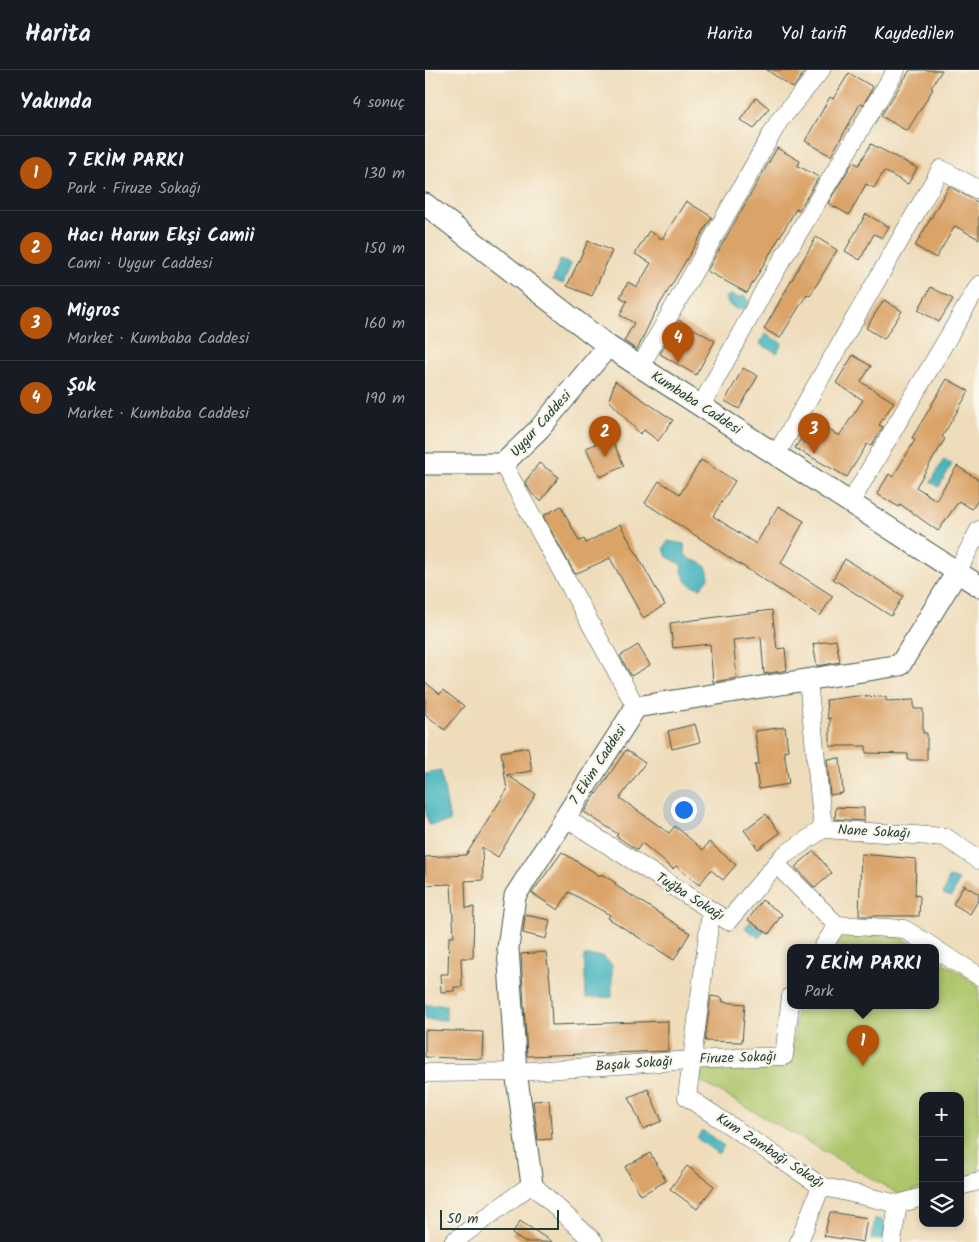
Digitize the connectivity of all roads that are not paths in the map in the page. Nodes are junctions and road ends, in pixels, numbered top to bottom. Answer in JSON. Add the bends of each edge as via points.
{"nodes":[{"id":1,"x":821,"y":70,"type":"edge"},
{"id":2,"x":895,"y":70,"type":"edge"},
{"id":3,"x":979,"y":190,"type":"edge"},
{"id":4,"x":425,"y":204,"type":"edge"},
{"id":5,"x":979,"y":284,"type":"edge"},
{"id":6,"x":608,"y":346,"type":"junction"},
{"id":7,"x":640,"y":367,"type":"junction"},
{"id":8,"x":701,"y":406,"type":"junction"},
{"id":9,"x":776,"y":455,"type":"junction"},
{"id":10,"x":425,"y":464,"type":"edge"},
{"id":11,"x":503,"y":464,"type":"junction"},
{"id":12,"x":850,"y":503,"type":"junction"},
{"id":13,"x":979,"y":530,"type":"edge"},
{"id":14,"x":957,"y":572,"type":"junction"},
{"id":15,"x":979,"y":586,"type":"edge"},
{"id":16,"x":808,"y":680,"type":"junction"},
{"id":17,"x":636,"y":708,"type":"junction"},
{"id":18,"x":564,"y":817,"type":"junction"},
{"id":19,"x":823,"y":829,"type":"junction"},
{"id":20,"x":979,"y":860,"type":"edge"},
{"id":21,"x":775,"y":864,"type":"junction"},
{"id":22,"x":711,"y":911,"type":"junction"},
{"id":23,"x":837,"y":925,"type":"junction"},
{"id":24,"x":825,"y":944,"type":"edge"},
{"id":25,"x":928,"y":944,"type":"edge"},
{"id":26,"x":939,"y":951,"type":"edge"},
{"id":27,"x":979,"y":976,"type":"edge"},
{"id":28,"x":789,"y":1009,"type":"edge"},
{"id":29,"x":691,"y":1060,"type":"junction"},
{"id":30,"x":516,"y":1072,"type":"junction"},
{"id":31,"x":425,"y":1073,"type":"edge"},
{"id":32,"x":979,"y":1180,"type":"edge"},
{"id":33,"x":532,"y":1184,"type":"junction"},
{"id":34,"x":964,"y":1185,"type":"edge"},
{"id":35,"x":821,"y":1186,"type":"junction"},
{"id":36,"x":919,"y":1198,"type":"edge"},
{"id":37,"x":897,"y":1204,"type":"junction"},
{"id":38,"x":453,"y":1242,"type":"edge"},
{"id":39,"x":594,"y":1242,"type":"edge"},
{"id":40,"x":799,"y":1242,"type":"edge"},
{"id":41,"x":892,"y":1242,"type":"edge"}],
"edges":[{"from":1,"to":7,"type":"street","via":[[779,121]]},
{"from":2,"to":8,"type":"street","via":[[767,284]]},
{"from":3,"to":9,"type":"street","via":[[941,169]]},
{"from":4,"to":6,"type":"street","name":"Kumbaba Caddesi"},
{"from":5,"to":12,"type":"street"},
{"from":6,"to":7,"type":"street","name":"Kumbaba Caddesi"},
{"from":6,"to":11,"type":"street","name":"Uygur Caddesi","via":[[540,428]]},
{"from":7,"to":8,"type":"street","name":"Kumbaba Caddesi"},
{"from":8,"to":9,"type":"street","name":"Kumbaba Caddesi"},
{"from":9,"to":12,"type":"street","name":"Kumbaba Caddesi"},
{"from":10,"to":11,"type":"street","name":"Uygur Caddesi"},
{"from":11,"to":17,"type":"street"},
{"from":12,"to":14,"type":"street","name":"Kumbaba Caddesi"},
{"from":13,"to":14,"type":"street"},
{"from":14,"to":15,"type":"street","name":"Kumbaba Caddesi"},
{"from":14,"to":16,"type":"street","via":[[900,665]]},
{"from":16,"to":17,"type":"street"},
{"from":16,"to":19,"type":"street","name":"Nane Sokağı"},
{"from":17,"to":18,"type":"street","name":"7 Ekim Caddesi"},
{"from":18,"to":22,"type":"street","name":"Tuğba Sokağı"},
{"from":18,"to":30,"type":"street","name":"7 Ekim Caddesi","via":[[515,896],[508,948]]},
{"from":19,"to":20,"type":"street","name":"Nane Sokağı","via":[[945,837]]},
{"from":19,"to":21,"type":"street","name":"Tuğba Sokağı"},
{"from":21,"to":22,"type":"street","name":"Tuğba Sokağı","via":[[728,921]]},
{"from":21,"to":23,"type":"street"},
{"from":22,"to":29,"type":"street","name":"Başak Sokağı"},
{"from":23,"to":24,"type":"street"},
{"from":23,"to":25,"type":"street","via":[[904,929]]},
{"from":26,"to":27,"type":"street"},
{"from":28,"to":29,"type":"street","name":"Firuze Sokağı","via":[[784,1056]]},
{"from":29,"to":30,"type":"street","name":"Başak Sokağı"},
{"from":29,"to":35,"type":"street","name":"Kum Zambağı Sokağı","via":[[687,1097]]},
{"from":30,"to":31,"type":"street","name":"Başak Sokağı"},
{"from":30,"to":33,"type":"street","name":"7 Ekim Caddesi"},
{"from":32,"to":34,"type":"street"},
{"from":33,"to":38,"type":"street"},
{"from":33,"to":39,"type":"street"},
{"from":35,"to":37,"type":"street","name":"Kum Zambağı Sokağı"},
{"from":35,"to":40,"type":"street"},
{"from":36,"to":37,"type":"street","name":"Kum Zambağı Sokağı"},
{"from":37,"to":41,"type":"street"}]}
